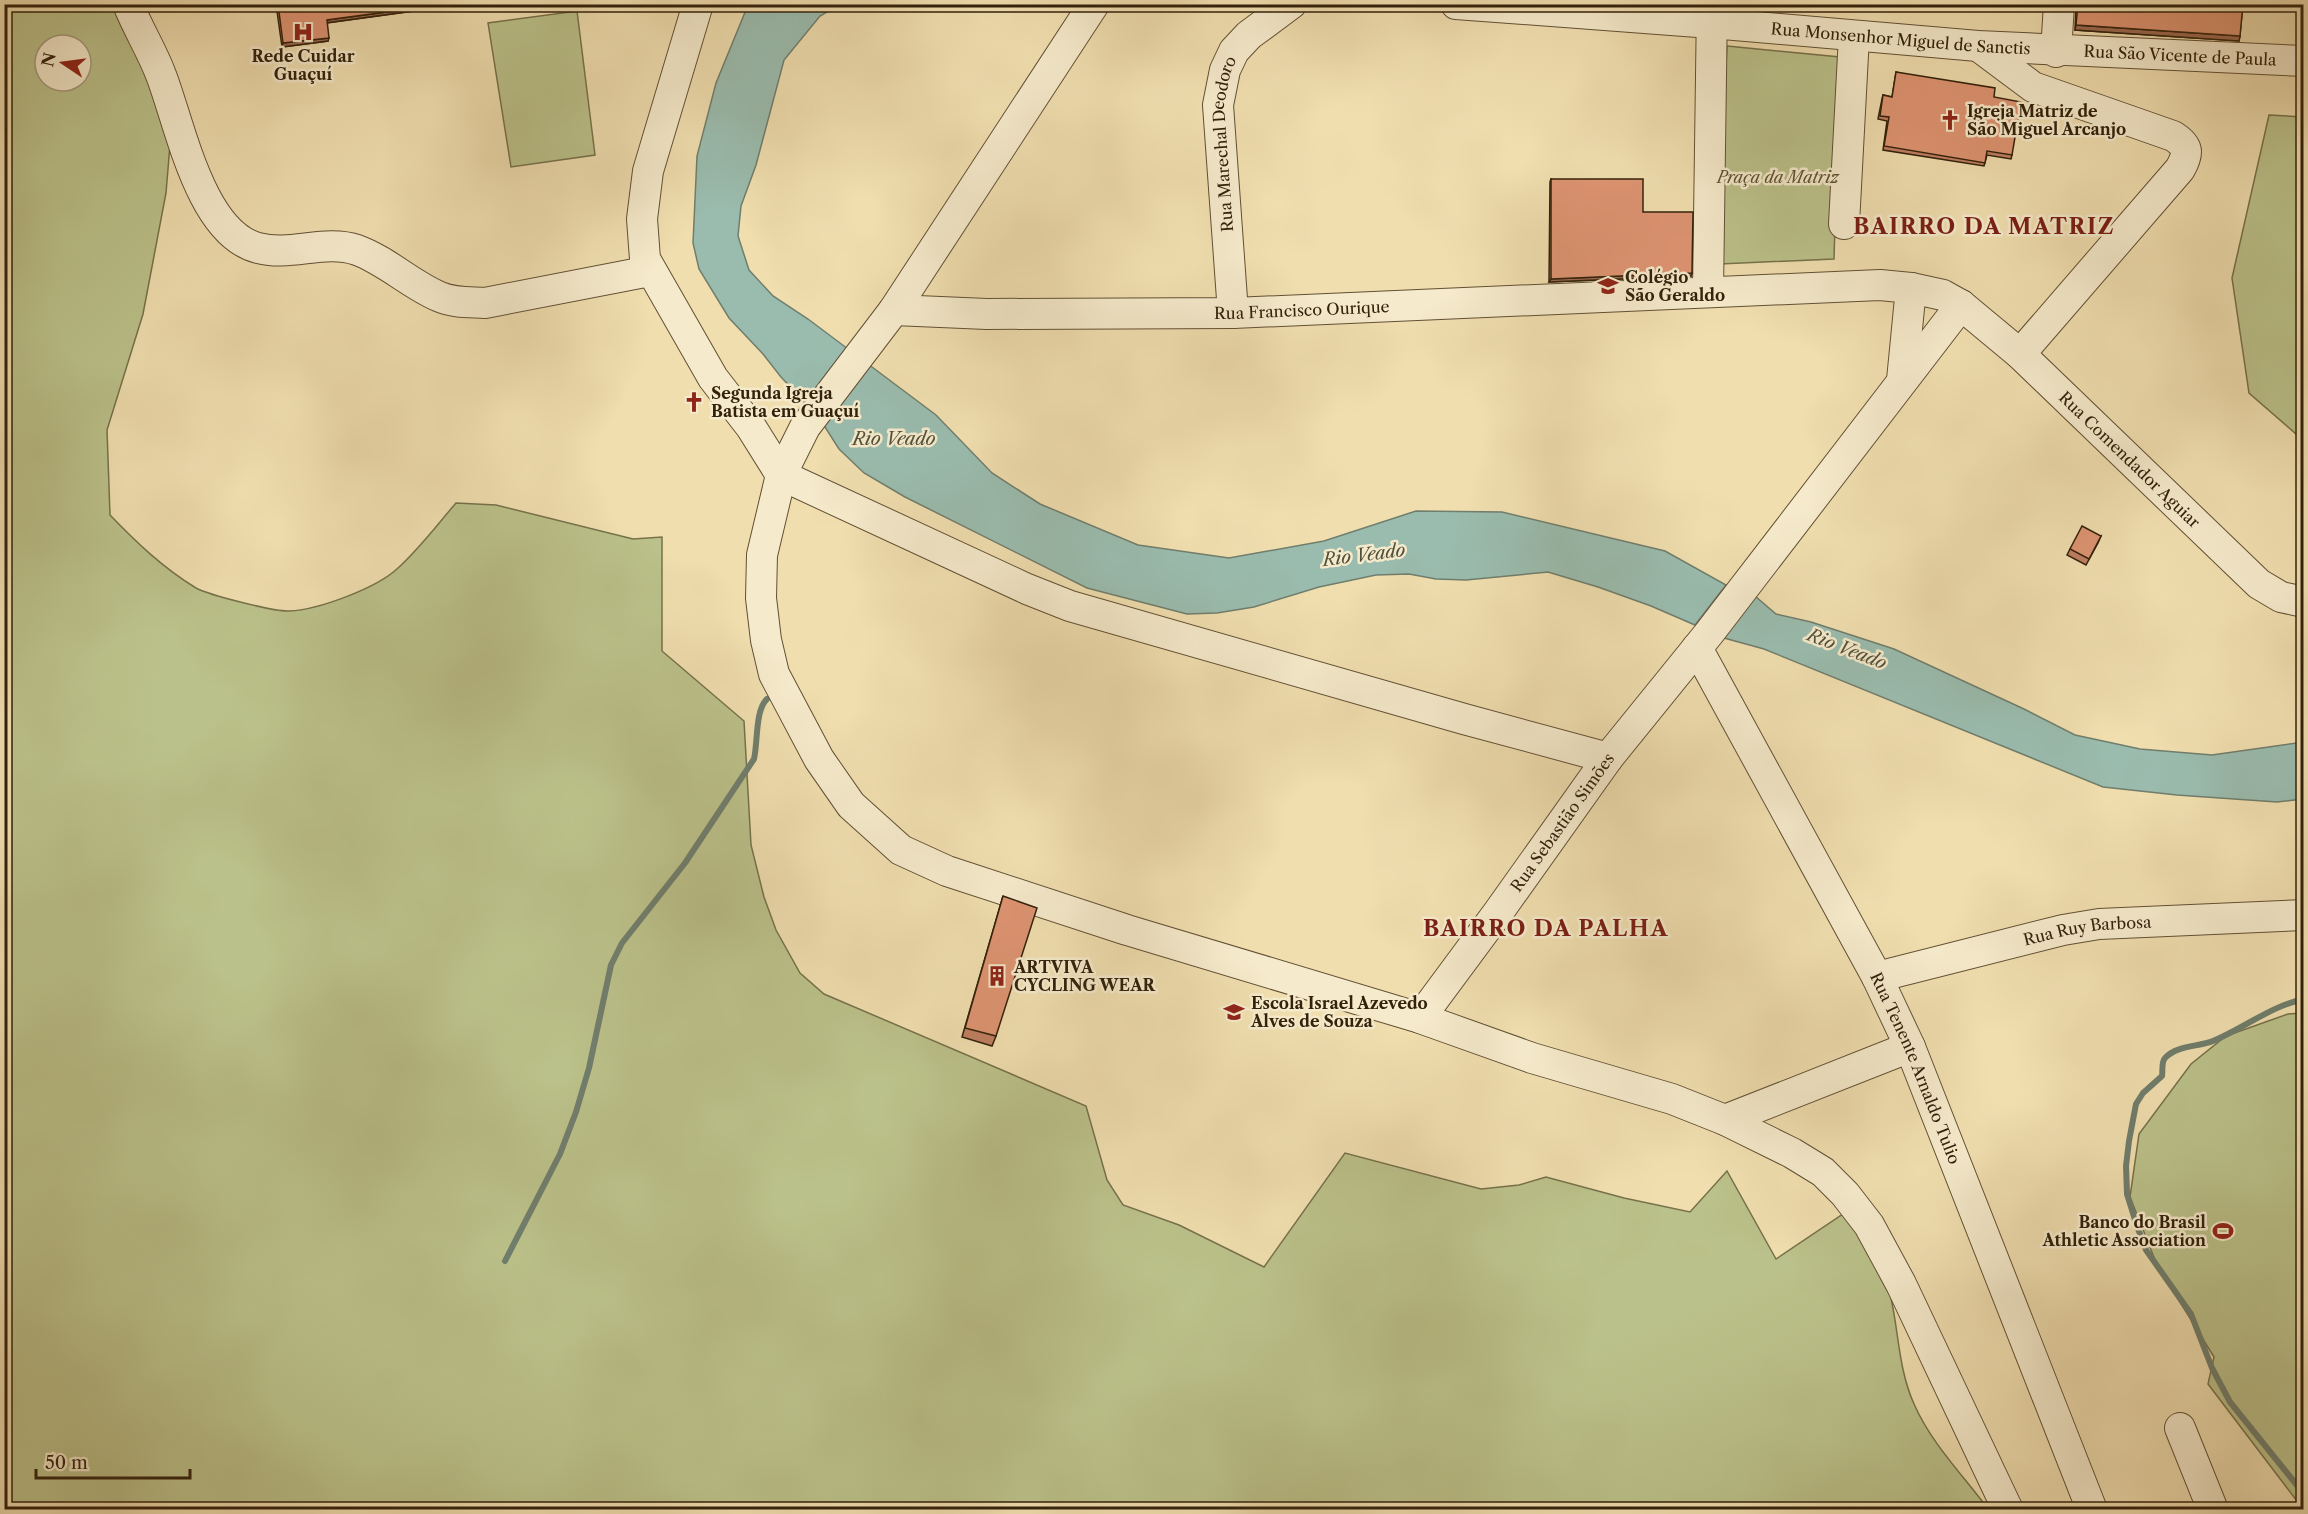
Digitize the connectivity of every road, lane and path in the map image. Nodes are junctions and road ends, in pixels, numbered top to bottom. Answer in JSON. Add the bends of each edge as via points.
{"nodes":[{"id":1,"x":128,"y":4,"type":"edge"},
{"id":2,"x":698,"y":4,"type":"edge"},
{"id":3,"x":1094,"y":4,"type":"edge"},
{"id":4,"x":1291,"y":4,"type":"edge"},
{"id":5,"x":1456,"y":4,"type":"edge"},
{"id":6,"x":2059,"y":4,"type":"edge"},
{"id":7,"x":1702,"y":13,"type":"edge"},
{"id":8,"x":1854,"y":36,"type":"junction"},
{"id":9,"x":1978,"y":46,"type":"junction"},
{"id":10,"x":2056,"y":52,"type":"junction"},
{"id":11,"x":2304,"y":62,"type":"edge"},
{"id":12,"x":1844,"y":224,"type":"dead end"},
{"id":13,"x":650,"y":271,"type":"junction"},
{"id":14,"x":1911,"y":288,"type":"junction"},
{"id":15,"x":1708,"y":292,"type":"junction"},
{"id":16,"x":1961,"y":305,"type":"junction"},
{"id":17,"x":894,"y":310,"type":"junction"},
{"id":18,"x":1233,"y":313,"type":"junction"},
{"id":19,"x":2020,"y":354,"type":"junction"},
{"id":20,"x":1902,"y":380,"type":"junction"},
{"id":21,"x":781,"y":475,"type":"junction"},
{"id":22,"x":2304,"y":602,"type":"edge"},
{"id":23,"x":1704,"y":640,"type":"junction"},
{"id":24,"x":1608,"y":758,"type":"junction"},
{"id":25,"x":2304,"y":915,"type":"edge"},
{"id":26,"x":1877,"y":976,"type":"junction"},
{"id":27,"x":1420,"y":1018,"type":"junction"},
{"id":28,"x":1910,"y":1047,"type":"junction"},
{"id":29,"x":1725,"y":1120,"type":"junction"},
{"id":30,"x":2180,"y":1428,"type":"dead end"},
{"id":31,"x":2008,"y":1509,"type":"edge"},
{"id":32,"x":2091,"y":1509,"type":"edge"},
{"id":33,"x":2212,"y":1509,"type":"edge"}],
"edges":[{"from":1,"to":13,"type":"street","via":[[159,70],[206,200],[225,227],[255,248],[351,248],[373,256],[440,297],[462,302],[485,303]]},
{"from":2,"to":13,"type":"street","via":[[648,171],[642,219],[645,259]]},
{"from":3,"to":17,"type":"street"},
{"from":4,"to":18,"type":"street","name":"Rua Marechal Deodoro","via":[[1234,51],[1225,70],[1218,105]]},
{"from":5,"to":7,"type":"street","name":"Rua Monsenhor Miguel de Sanctis"},
{"from":6,"to":10,"type":"street"},
{"from":7,"to":8,"type":"street","name":"Rua Monsenhor Miguel de Sanctis"},
{"from":7,"to":15,"type":"street"},
{"from":8,"to":9,"type":"street","name":"Rua Monsenhor Miguel de Sanctis"},
{"from":8,"to":12,"type":"street"},
{"from":9,"to":10,"type":"street","name":"Rua Monsenhor Miguel de Sanctis"},
{"from":9,"to":19,"type":"street","via":[[2033,87],[2173,136],[2183,142],[2186,150],[2180,169]]},
{"from":10,"to":11,"type":"street","name":"Rua São Vicente de Paula"},
{"from":13,"to":21,"type":"street","via":[[713,378]]},
{"from":14,"to":15,"type":"street","via":[[1880,285]]},
{"from":14,"to":16,"type":"street","name":"Rua Comendador Aguiar","via":[[1943,295]]},
{"from":14,"to":20,"type":"street"},
{"from":15,"to":18,"type":"street","name":"Rua Francisco Ourique"},
{"from":16,"to":19,"type":"street","name":"Rua Comendador Aguiar"},
{"from":16,"to":20,"type":"street","name":"Rua Sebastião Simões"},
{"from":17,"to":18,"type":"street","name":"Rua Francisco Ourique","via":[[987,314]]},
{"from":17,"to":21,"type":"street","via":[[805,427]]},
{"from":19,"to":22,"type":"street","name":"Rua Comendador Aguiar","via":[[2259,584],[2282,597]]},
{"from":20,"to":23,"type":"street","name":"Rua Sebastião Simões"},
{"from":21,"to":24,"type":"street","via":[[1070,606]]},
{"from":21,"to":27,"type":"street","via":[[762,555],[761,598],[774,674],[819,759],[851,805],[901,850],[947,871],[1060,909]]},
{"from":23,"to":24,"type":"street","name":"Rua Sebastião Simões"},
{"from":23,"to":26,"type":"street","name":"Rua Tenente Arnaldo Tulio"},
{"from":24,"to":27,"type":"street","name":"Rua Sebastião Simões"},
{"from":25,"to":26,"type":"street","name":"Rua Ruy Barbosa","via":[[2099,924]]},
{"from":26,"to":28,"type":"street","name":"Rua Tenente Arnaldo Tulio"},
{"from":27,"to":29,"type":"street","via":[[1532,1058],[1672,1099]]},
{"from":28,"to":29,"type":"street"},
{"from":28,"to":32,"type":"street","name":"Rua Tenente Arnaldo Tulio"},
{"from":29,"to":31,"type":"street","via":[[1823,1172],[1869,1225]]},
{"from":30,"to":33,"type":"street"}]}
